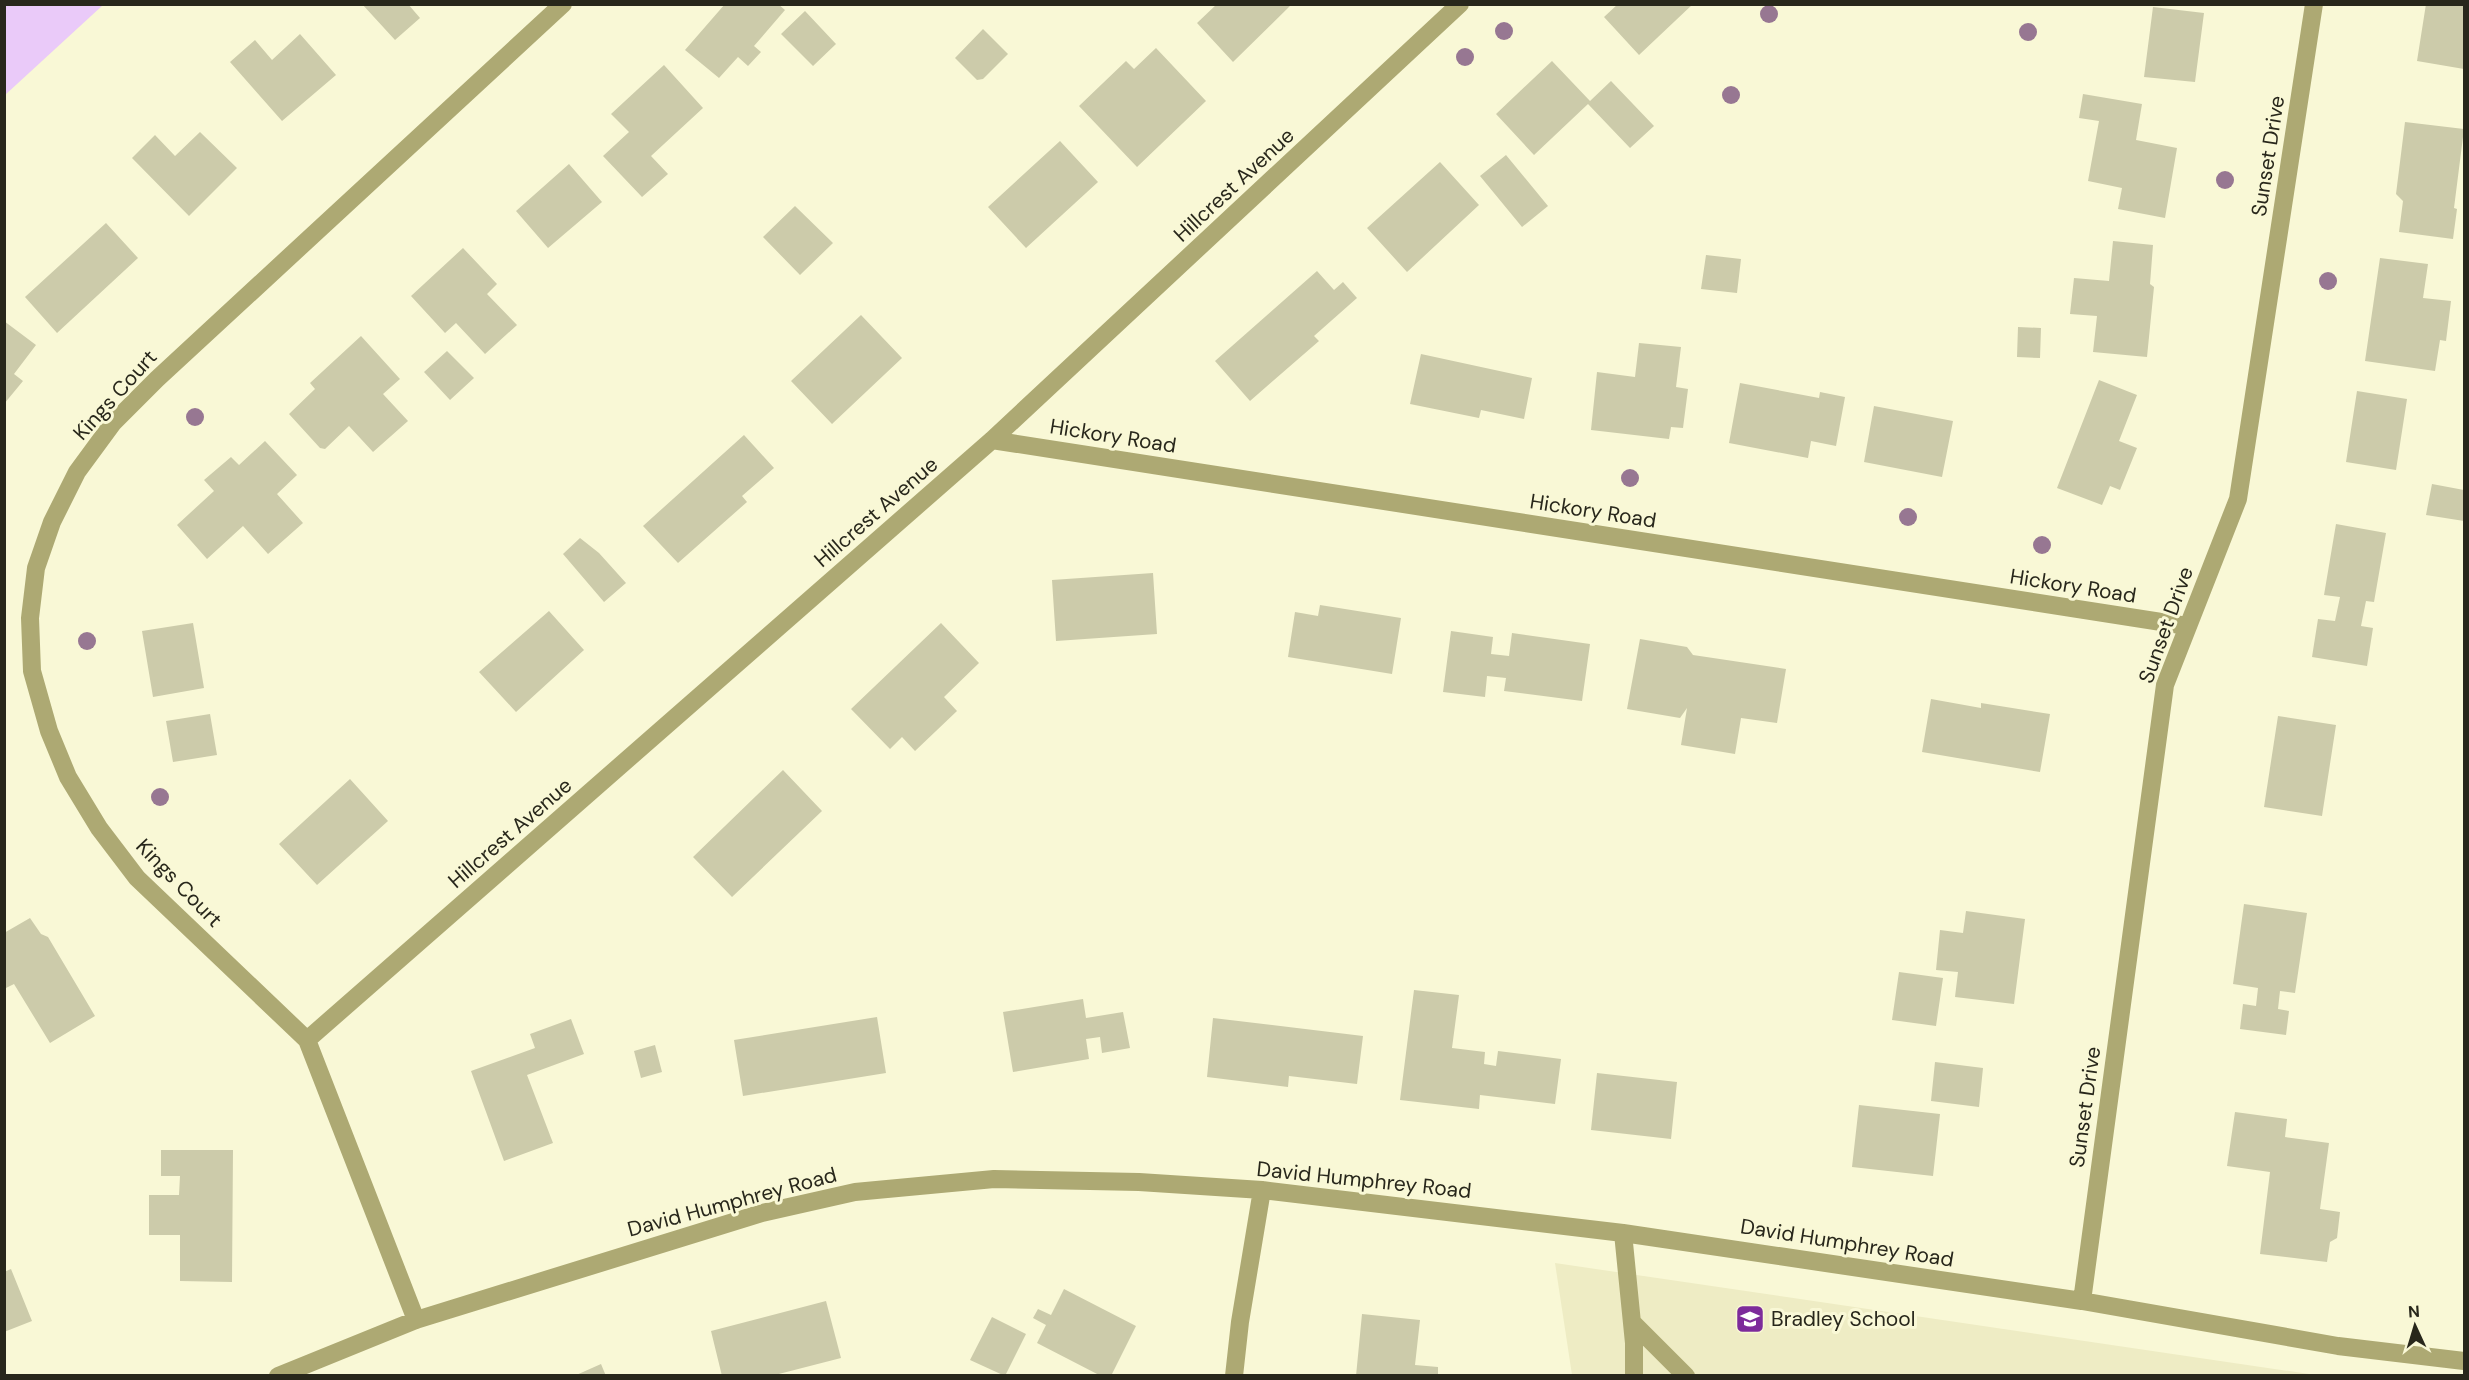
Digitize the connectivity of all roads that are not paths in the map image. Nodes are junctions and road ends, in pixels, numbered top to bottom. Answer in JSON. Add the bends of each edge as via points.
{"nodes":[{"id":1,"x":563,"y":4,"type":"edge"},
{"id":2,"x":1460,"y":4,"type":"edge"},
{"id":3,"x":2314,"y":4,"type":"edge"},
{"id":4,"x":992,"y":440,"type":"junction"},
{"id":5,"x":2187,"y":626,"type":"junction"},
{"id":6,"x":307,"y":1040,"type":"junction"},
{"id":7,"x":1262,"y":1190,"type":"junction"},
{"id":8,"x":1623,"y":1233,"type":"junction"},
{"id":9,"x":2082,"y":1301,"type":"junction"},
{"id":10,"x":416,"y":1320,"type":"junction"},
{"id":11,"x":1632,"y":1322,"type":"junction"},
{"id":12,"x":2464,"y":1361,"type":"edge"},
{"id":13,"x":278,"y":1376,"type":"edge"},
{"id":14,"x":1234,"y":1376,"type":"edge"},
{"id":15,"x":1634,"y":1376,"type":"edge"},
{"id":16,"x":1686,"y":1376,"type":"edge"}],
"edges":[{"from":1,"to":6,"type":"street","name":"Kings Court","via":[[113,423],[77,472],[52,522],[36,568],[30,618],[32,671],[49,731],[68,777],[136,878]]},
{"from":2,"to":4,"type":"street","name":"Hillcrest Avenue"},
{"from":3,"to":5,"type":"street","name":"Sunset Drive","via":[[2238,499]]},
{"from":4,"to":5,"type":"street","name":"Hickory Road"},
{"from":4,"to":6,"type":"street","name":"Hillcrest Avenue"},
{"from":5,"to":9,"type":"street","name":"Sunset Drive","via":[[2165,685]]},
{"from":6,"to":10,"type":"street","name":"Kings Court"},
{"from":7,"to":8,"type":"street","name":"David Humphrey Road"},
{"from":7,"to":10,"type":"street","name":"David Humphrey Road","via":[[994,1179],[855,1192],[762,1213]]},
{"from":7,"to":14,"type":"street"},
{"from":8,"to":9,"type":"street","name":"David Humphrey Road"},
{"from":8,"to":11,"type":"street"},
{"from":9,"to":12,"type":"street","name":"David Humphrey Road","via":[[2338,1346]]},
{"from":10,"to":13,"type":"street","name":"David Humphrey Road"},
{"from":11,"to":15,"type":"street"},
{"from":11,"to":16,"type":"street"}]}
